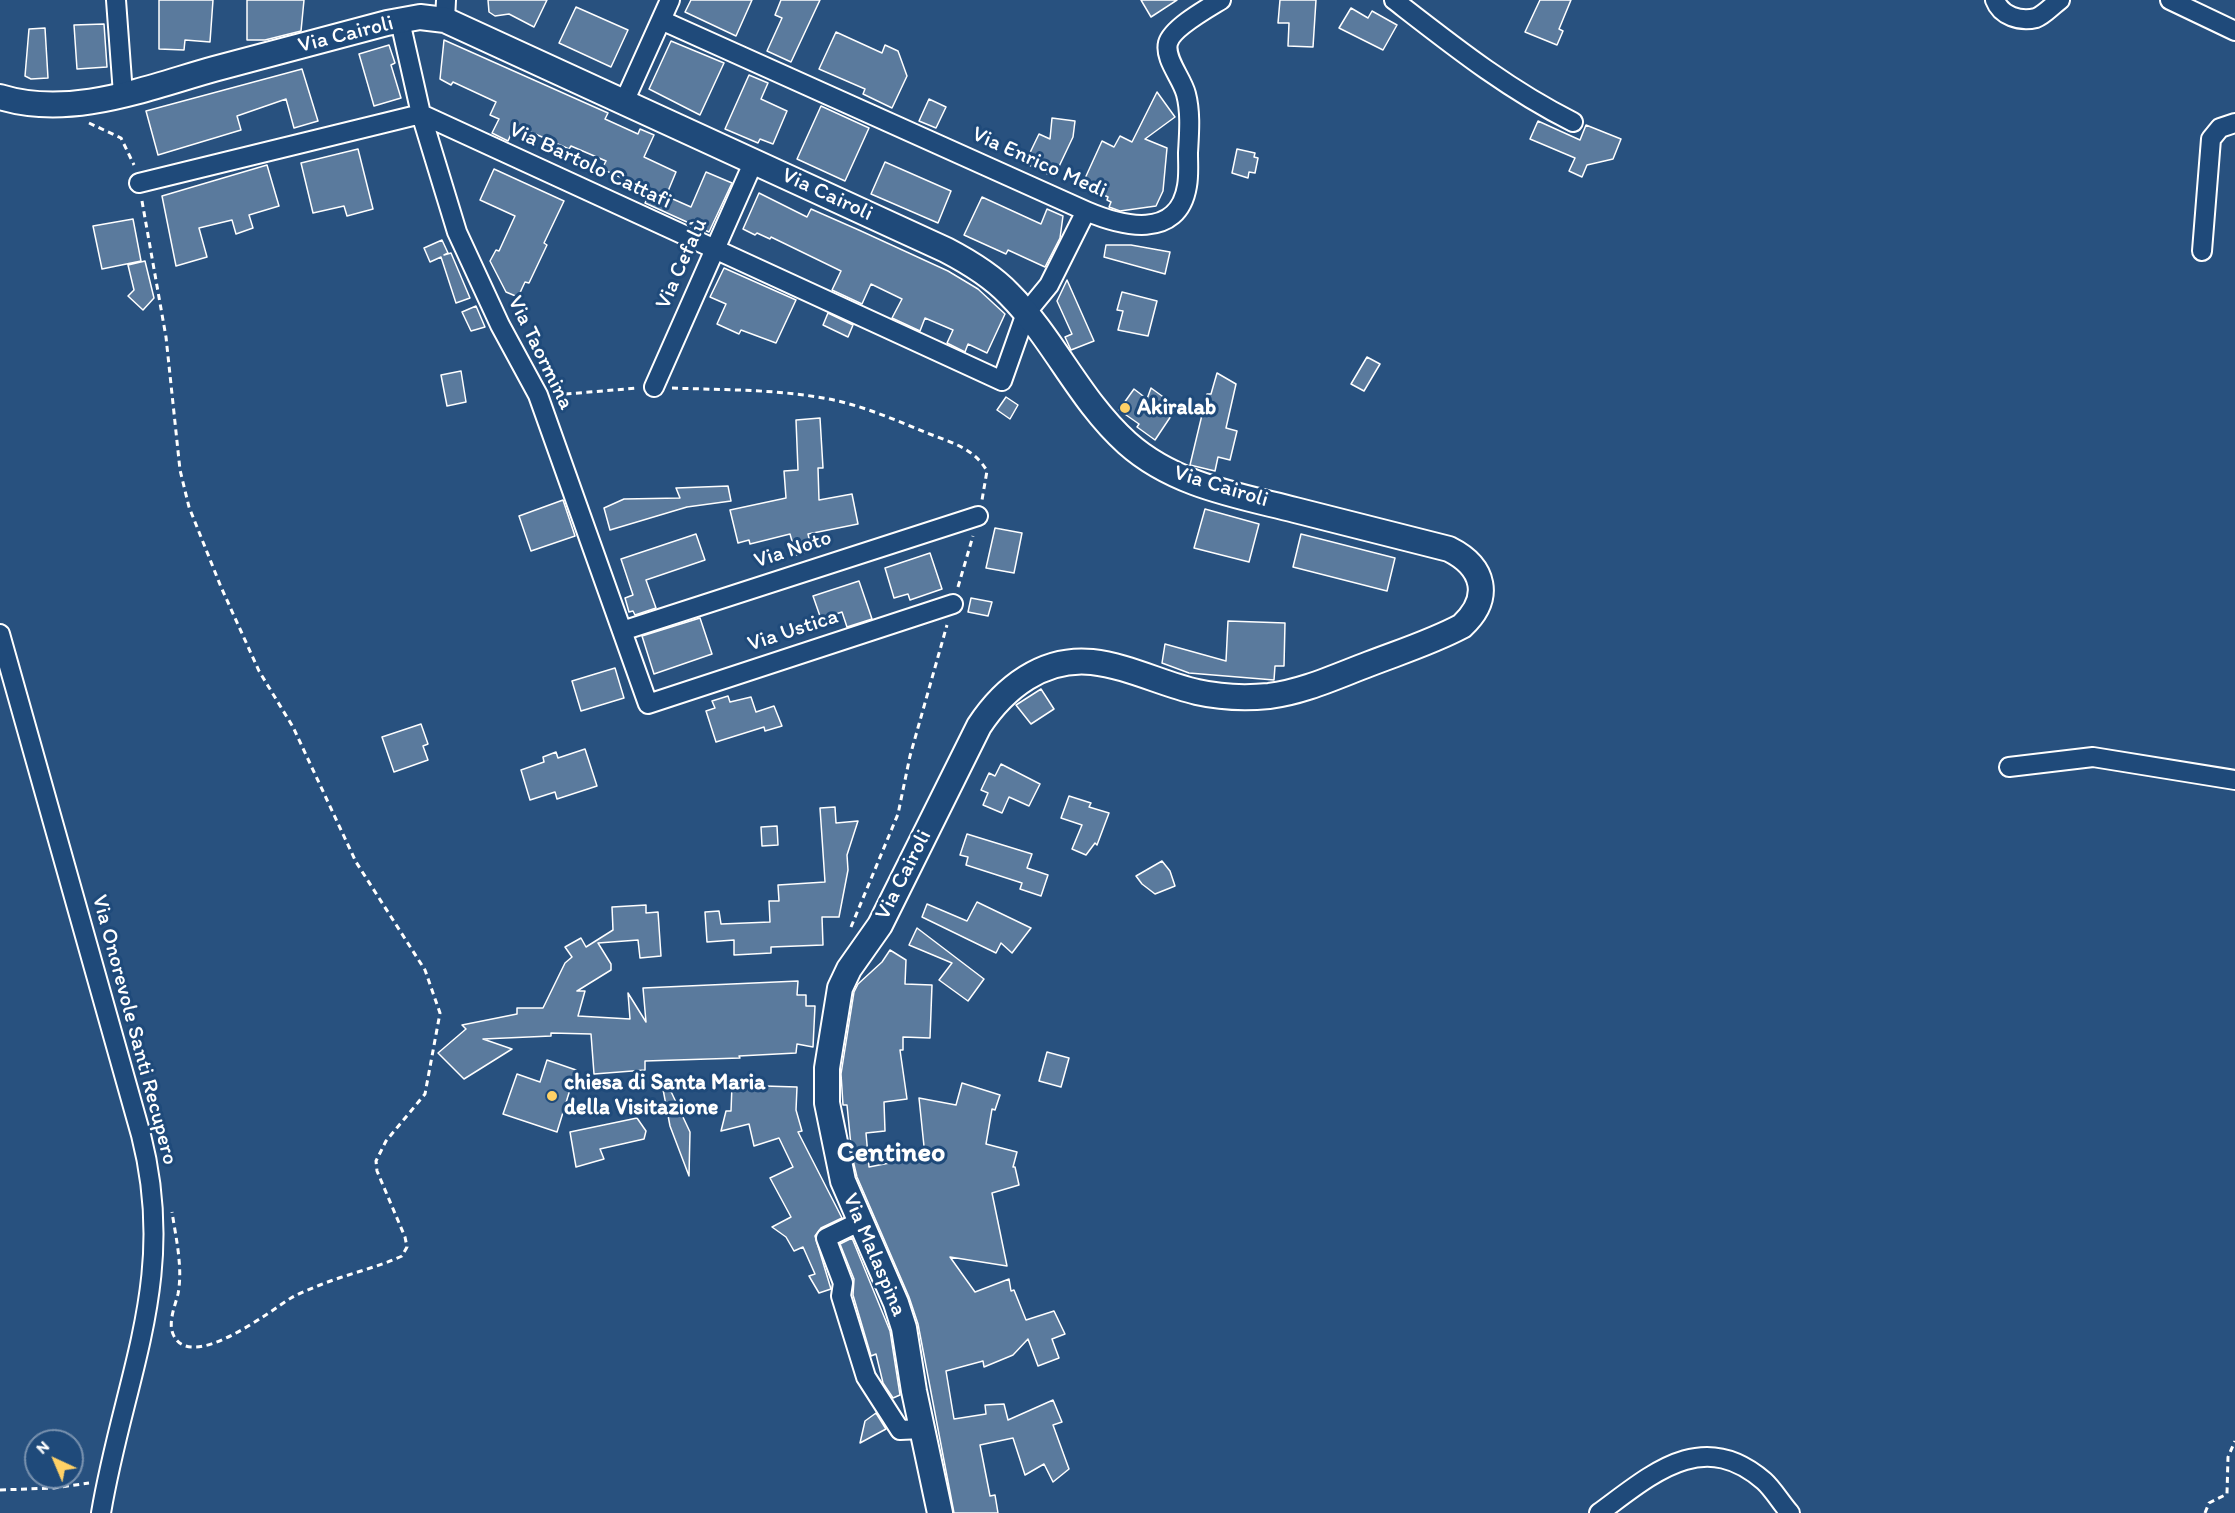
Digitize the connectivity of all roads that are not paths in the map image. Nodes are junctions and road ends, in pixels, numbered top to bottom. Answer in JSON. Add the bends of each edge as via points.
{"nodes":[{"id":1,"x":116,"y":0,"type":"edge"},
{"id":2,"x":670,"y":0,"type":"edge"},
{"id":3,"x":1221,"y":0,"type":"edge"},
{"id":4,"x":1394,"y":0,"type":"edge"},
{"id":5,"x":1995,"y":0,"type":"edge"},
{"id":6,"x":2060,"y":0,"type":"edge"},
{"id":7,"x":2170,"y":0,"type":"edge"},
{"id":8,"x":445,"y":10,"type":"edge"},
{"id":9,"x":661,"y":20,"type":"junction"},
{"id":10,"x":399,"y":21,"type":"junction"},
{"id":11,"x":2235,"y":31,"type":"edge"},
{"id":12,"x":123,"y":94,"type":"junction"},
{"id":13,"x":0,"y":98,"type":"edge"},
{"id":14,"x":624,"y":102,"type":"junction"},
{"id":15,"x":421,"y":114,"type":"junction"},
{"id":16,"x":1573,"y":122,"type":"dead end"},
{"id":17,"x":2235,"y":123,"type":"edge"},
{"id":18,"x":754,"y":162,"type":"junction"},
{"id":19,"x":140,"y":183,"type":"road end"},
{"id":20,"x":1086,"y":212,"type":"junction"},
{"id":21,"x":715,"y":249,"type":"junction"},
{"id":22,"x":2202,"y":251,"type":"dead end"},
{"id":23,"x":1026,"y":313,"type":"junction"},
{"id":24,"x":654,"y":387,"type":"dead end"},
{"id":25,"x":978,"y":516,"type":"dead end"},
{"id":26,"x":953,"y":603,"type":"dead end"},
{"id":27,"x":622,"y":631,"type":"junction"},
{"id":28,"x":0,"y":634,"type":"edge"},
{"id":29,"x":648,"y":704,"type":"joint"},
{"id":30,"x":2009,"y":767,"type":"dead end"},
{"id":31,"x":2235,"y":780,"type":"edge"},
{"id":32,"x":826,"y":1068,"type":"joint"},
{"id":33,"x":859,"y":1222,"type":"junction"},
{"id":34,"x":922,"y":1430,"type":"junction"},
{"id":35,"x":101,"y":1513,"type":"edge"},
{"id":36,"x":940,"y":1513,"type":"edge"},
{"id":37,"x":1599,"y":1513,"type":"edge"},
{"id":38,"x":1790,"y":1513,"type":"edge"}],
"edges":[{"from":1,"to":12,"type":"street"},
{"from":2,"to":9,"type":"street"},
{"from":3,"to":20,"type":"street","name":"Via Enrico Medi","via":[[1176,31],[1168,46],[1183,81],[1190,113],[1184,198],[1166,218],[1152,225],[1129,226]]},
{"from":4,"to":16,"type":"street","via":[[1487,72]]},
{"from":5,"to":6,"type":"street","via":[[1998,8],[2015,19],[2038,17]]},
{"from":7,"to":11,"type":"street"},
{"from":8,"to":10,"type":"street","name":"Via Cairoli"},
{"from":8,"to":14,"type":"street","name":"Via Cairoli"},
{"from":9,"to":14,"type":"street"},
{"from":9,"to":20,"type":"street","name":"Via Enrico Medi"},
{"from":10,"to":12,"type":"street","name":"Via Cairoli"},
{"from":10,"to":15,"type":"street","name":"Via Taormina"},
{"from":12,"to":13,"type":"street","name":"Via Cairoli","via":[[66,105],[22,104]]},
{"from":14,"to":18,"type":"street","name":"Via Cairoli"},
{"from":15,"to":19,"type":"street"},
{"from":15,"to":21,"type":"street","name":"Via Bartolo Cattafi"},
{"from":15,"to":27,"type":"street","name":"Via Taormina","via":[[461,241],[538,395]]},
{"from":17,"to":22,"type":"street","via":[[2220,128],[2211,139]]},
{"from":18,"to":21,"type":"street","name":"Via Cefalù"},
{"from":18,"to":23,"type":"street","name":"Via Cairoli","via":[[964,260],[990,277]]},
{"from":20,"to":23,"type":"street","via":[[1049,285]]},
{"from":21,"to":23,"type":"street","name":"Via Bartolo Cattafi","via":[[1002,381]]},
{"from":21,"to":24,"type":"street","name":"Via Cefalù"},
{"from":23,"to":32,"type":"street","name":"Via Cairoli","via":[[1090,404],[1126,442],[1157,465],[1191,482],[1449,549],[1474,568],[1482,592],[1478,607],[1461,626],[1448,633],[1315,684],[1269,696],[1198,692],[1105,665],[1077,662],[1042,670],[1013,686],[998,699],[979,726],[880,925],[849,969],[835,1005]]},
{"from":25,"to":27,"type":"street","name":"Via Noto"},
{"from":26,"to":29,"type":"street","name":"Via Ustica"},
{"from":27,"to":29,"type":"street","name":"Via Taormina"},
{"from":28,"to":35,"type":"street","name":"Via Onorevole Santi Recupero","via":[[141,1135],[152,1189],[155,1250],[147,1314]]},
{"from":30,"to":31,"type":"street","via":[[2093,757]]},
{"from":32,"to":33,"type":"street","name":"Via Malaspina","via":[[827,1103],[836,1153]]},
{"from":33,"to":34,"type":"street","name":"Via Malaspina","via":[[904,1328]]},
{"from":33,"to":34,"type":"street","via":[[826,1238],[843,1283],[841,1296],[854,1340],[866,1377],[900,1430]]},
{"from":34,"to":36,"type":"street","name":"Via Malaspina"},
{"from":37,"to":38,"type":"street","via":[[1679,1460],[1723,1456],[1764,1481]]}]}
